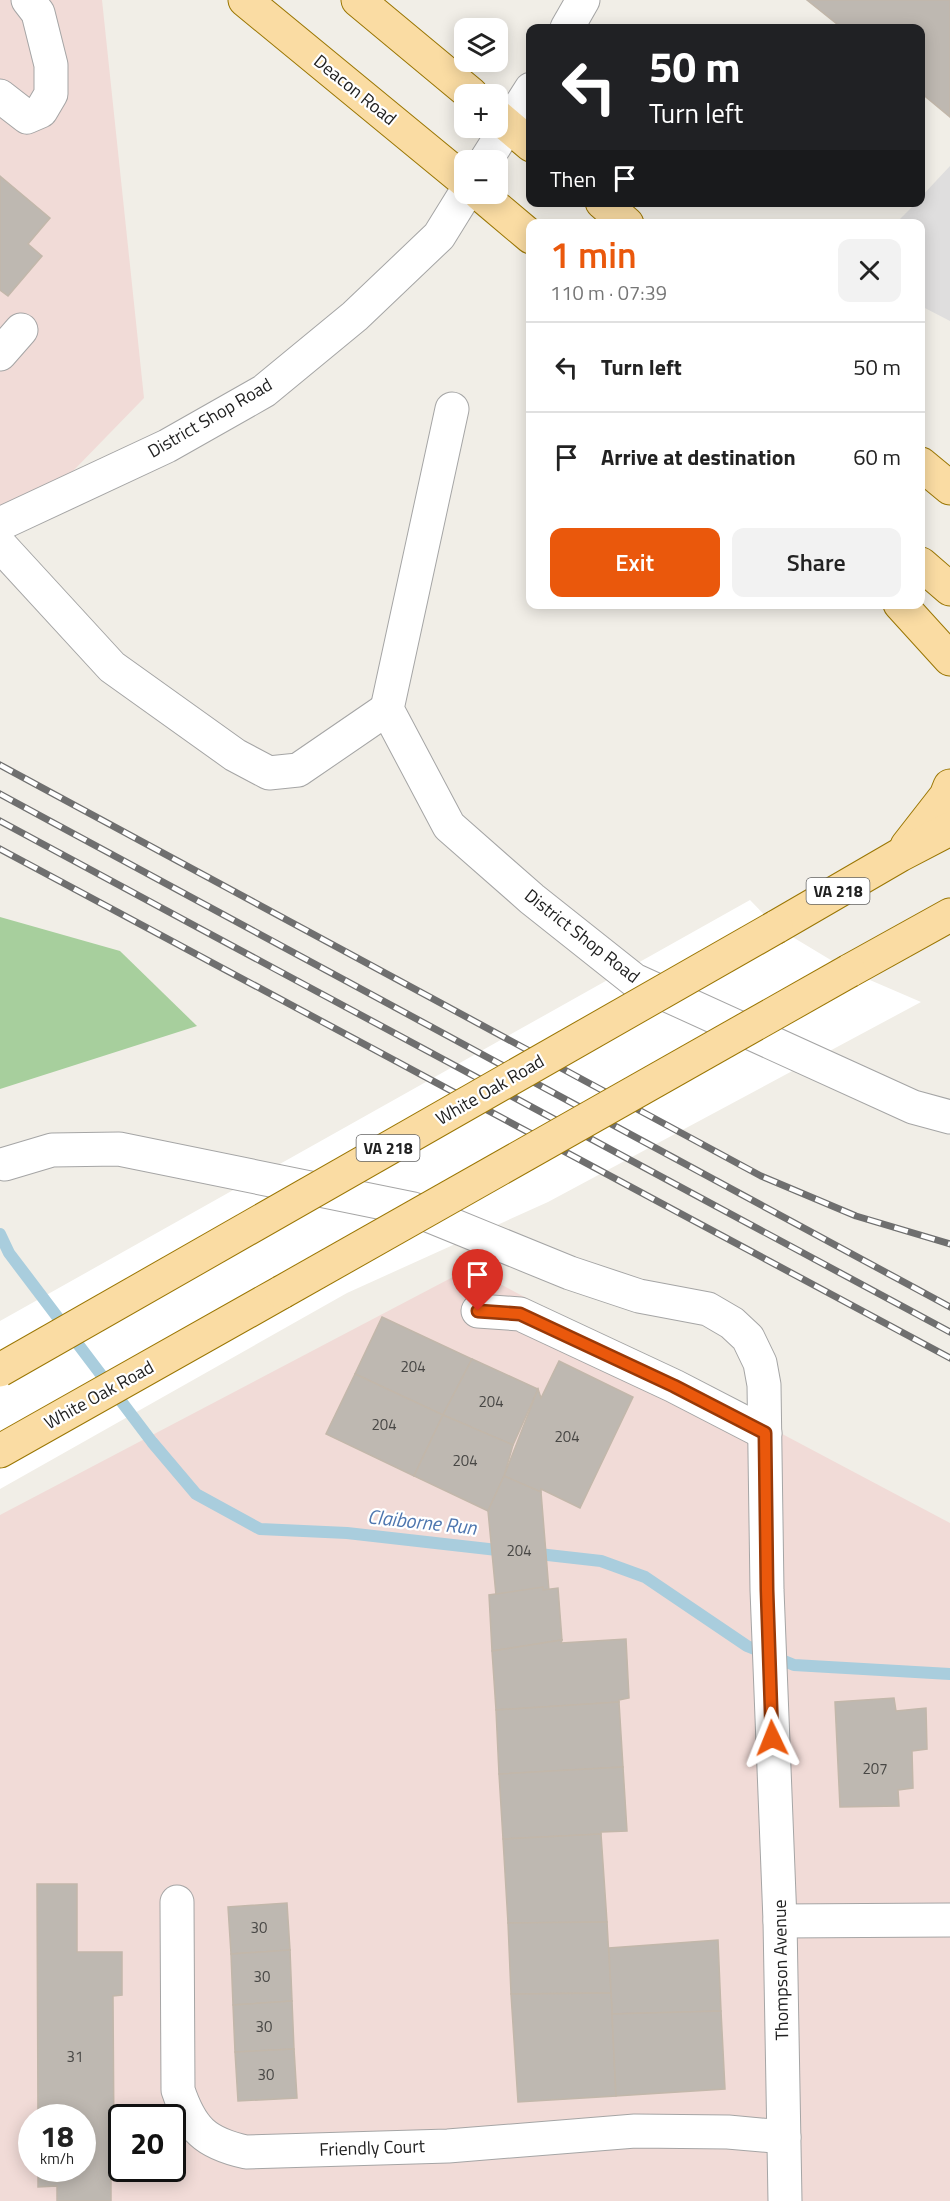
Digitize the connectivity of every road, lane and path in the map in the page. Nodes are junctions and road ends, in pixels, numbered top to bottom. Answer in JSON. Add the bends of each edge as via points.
{"nodes":[{"id":1,"x":28,"y":0,"type":"edge"},
{"id":2,"x":245,"y":0,"type":"edge"},
{"id":3,"x":358,"y":0,"type":"edge"},
{"id":4,"x":583,"y":0,"type":"edge"},
{"id":5,"x":569,"y":24,"type":"edge"},
{"id":6,"x":459,"y":84,"type":"edge"},
{"id":7,"x":0,"y":96,"type":"edge"},
{"id":8,"x":526,"y":100,"type":"edge"},
{"id":9,"x":512,"y":129,"type":"edge"},
{"id":10,"x":494,"y":150,"type":"edge"},
{"id":11,"x":454,"y":172,"type":"edge"},
{"id":12,"x":459,"y":204,"type":"edge"},
{"id":13,"x":492,"y":204,"type":"edge"},
{"id":14,"x":608,"y":207,"type":"edge"},
{"id":15,"x":621,"y":219,"type":"edge"},
{"id":16,"x":526,"y":233,"type":"edge"},
{"id":17,"x":452,"y":410,"type":"dead end"},
{"id":18,"x":925,"y":467,"type":"edge"},
{"id":19,"x":950,"y":488,"type":"edge"},
{"id":20,"x":0,"y":524,"type":"edge"},
{"id":21,"x":0,"y":545,"type":"edge"},
{"id":22,"x":925,"y":567,"type":"edge"},
{"id":23,"x":950,"y":589,"type":"edge"},
{"id":24,"x":905,"y":609,"type":"edge"},
{"id":25,"x":950,"y":659,"type":"edge"},
{"id":26,"x":387,"y":709,"type":"junction"},
{"id":27,"x":950,"y":786,"type":"edge"},
{"id":28,"x":950,"y":829,"type":"edge"},
{"id":29,"x":900,"y":855,"type":"junction"},
{"id":30,"x":950,"y":915,"type":"edge"},
{"id":31,"x":950,"y":1117,"type":"edge"},
{"id":32,"x":5,"y":1164,"type":"dead end"},
{"id":33,"x":478,"y":1311,"type":"dead end"},
{"id":34,"x":0,"y":1370,"type":"edge"},
{"id":35,"x":765,"y":1433,"type":"junction"},
{"id":36,"x":0,"y":1451,"type":"edge"},
{"id":37,"x":177,"y":1902,"type":"dead end"},
{"id":38,"x":950,"y":1920,"type":"edge"},
{"id":39,"x":780,"y":1922,"type":"junction"},
{"id":40,"x":784,"y":2137,"type":"junction"},
{"id":41,"x":785,"y":2201,"type":"edge"}],
"edges":[{"from":1,"to":7,"type":"street","via":[[38,14],[51,65],[51,93],[41,111],[27,117]]},
{"from":2,"to":11,"type":"main road","name":"Deacon Road"},
{"from":3,"to":6,"type":"main road"},
{"from":4,"to":5,"type":"street"},
{"from":8,"to":9,"type":"street"},
{"from":9,"to":10,"type":"street"},
{"from":12,"to":20,"type":"street","name":"District Shop Road","via":[[439,236],[355,316],[264,391],[167,446]]},
{"from":13,"to":16,"type":"main road"},
{"from":14,"to":15,"type":"main road"},
{"from":17,"to":26,"type":"street"},
{"from":18,"to":19,"type":"main road"},
{"from":21,"to":26,"type":"street","via":[[112,667],[235,755],[269,773],[298,770]]},
{"from":22,"to":23,"type":"main road"},
{"from":24,"to":25,"type":"main road"},
{"from":26,"to":31,"type":"street","name":"District Shop Road","via":[[449,826],[532,899],[634,980],[913,1107]]},
{"from":27,"to":29,"type":"main road"},
{"from":28,"to":29,"type":"main road","name":"White Oak Road","number":"VA 218"},
{"from":29,"to":34,"type":"main road","name":"White Oak Road","number":"VA 218","bridge":true},
{"from":30,"to":36,"type":"main road","name":"White Oak Road","bridge":true},
{"from":32,"to":35,"type":"street","name":"Thompson Avenue","via":[[52,1150],[119,1149],[413,1209],[580,1276],[639,1296],[708,1310],[732,1323],[748,1338],[760,1363]]},
{"from":33,"to":35,"type":"street","via":[[520,1314]]},
{"from":35,"to":39,"type":"street","name":"Thompson Avenue"},
{"from":37,"to":40,"type":"street","name":"Friendly Court","via":[[178,2090],[186,2115],[202,2135],[225,2148],[246,2152],[448,2146],[635,2131]]},
{"from":38,"to":39,"type":"street"},
{"from":39,"to":40,"type":"street","name":"Thompson Avenue"},
{"from":40,"to":41,"type":"street","name":"Thompson Avenue"}]}
